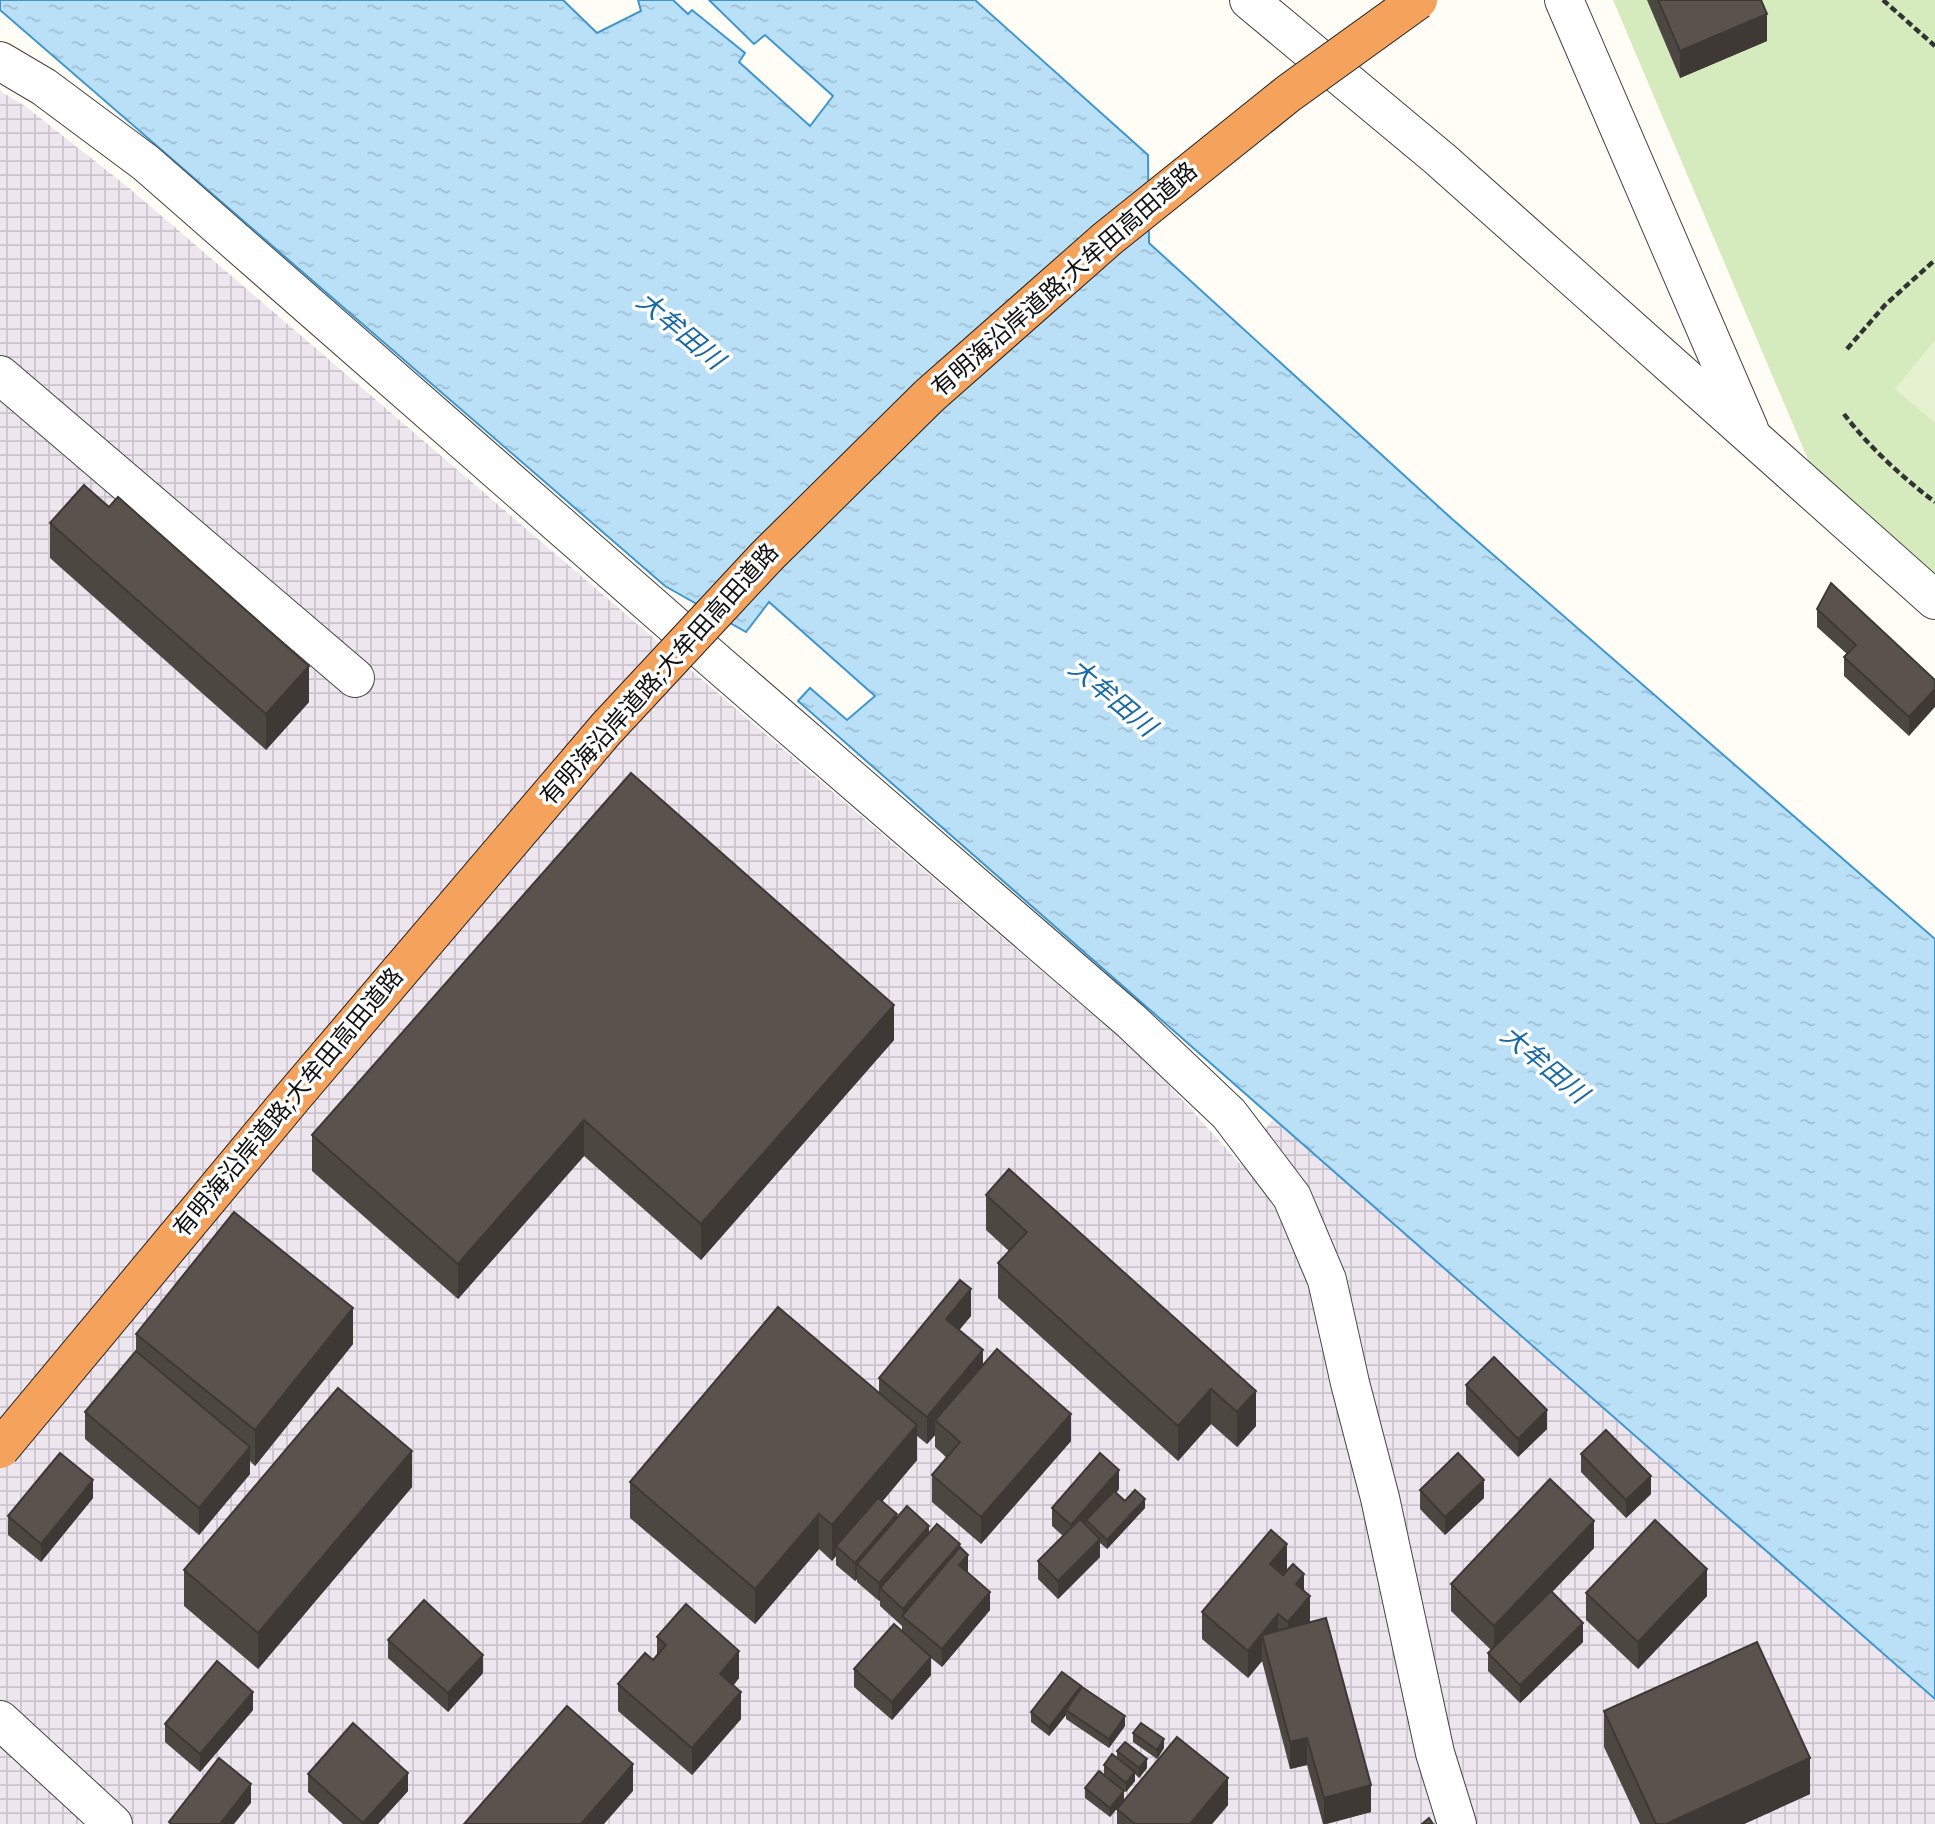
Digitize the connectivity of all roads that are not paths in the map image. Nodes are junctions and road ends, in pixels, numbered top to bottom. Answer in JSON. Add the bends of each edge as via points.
{"nodes":[{"id":1,"x":1248,"y":0,"type":"edge"},
{"id":2,"x":1418,"y":0,"type":"edge"},
{"id":3,"x":1564,"y":0,"type":"edge"},
{"id":4,"x":0,"y":61,"type":"edge"},
{"id":5,"x":0,"y":375,"type":"edge"},
{"id":6,"x":1753,"y":439,"type":"junction"},
{"id":7,"x":1935,"y":600,"type":"edge"},
{"id":8,"x":355,"y":678,"type":"dead end"},
{"id":9,"x":0,"y":1449,"type":"edge"},
{"id":10,"x":0,"y":1720,"type":"edge"},
{"id":11,"x":113,"y":1824,"type":"edge"},
{"id":12,"x":1457,"y":1824,"type":"edge"}],
"edges":[{"from":1,"to":6,"type":"street","via":[[1440,159]]},
{"from":2,"to":9,"type":"highway","name":"有明海沿岸道路;大牟田高田道路","bridge":true,"via":[[1289,93],[1107,239],[929,396],[767,556],[606,729]]},
{"from":3,"to":6,"type":"street"},
{"from":4,"to":12,"type":"street","via":[[44,87],[146,163],[1131,1021],[1229,1114],[1292,1197],[1327,1280],[1435,1752]]},
{"from":5,"to":8,"type":"street"},
{"from":6,"to":7,"type":"street"},
{"from":10,"to":11,"type":"street"}]}
